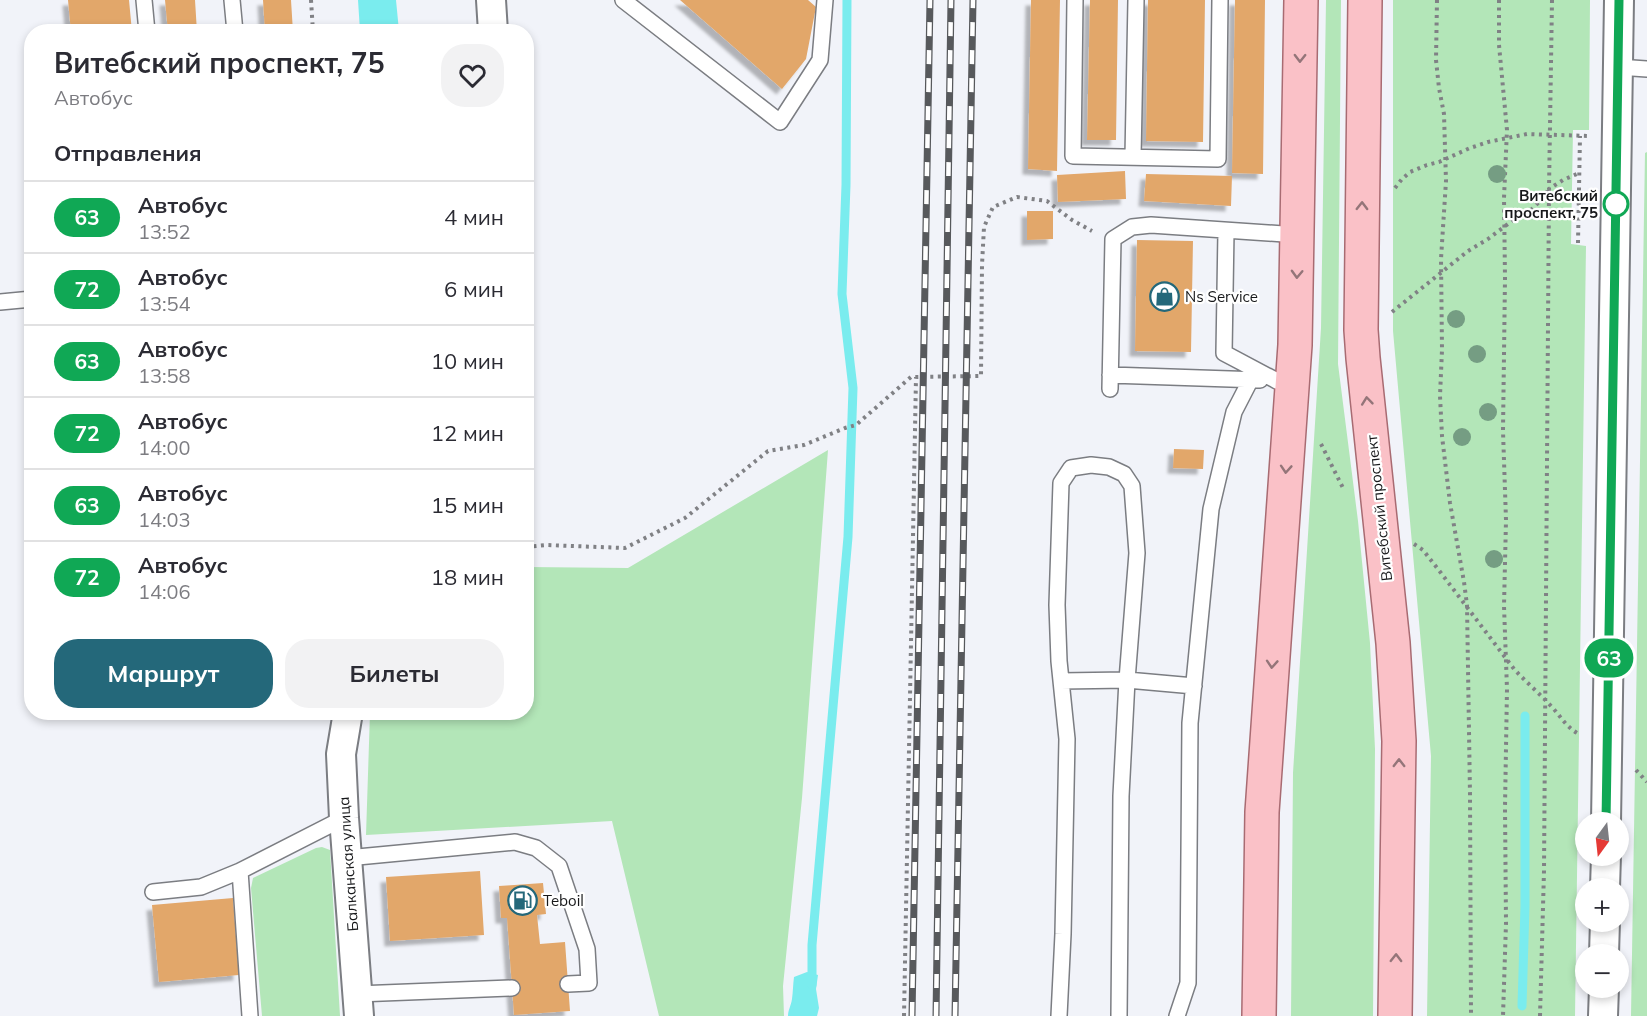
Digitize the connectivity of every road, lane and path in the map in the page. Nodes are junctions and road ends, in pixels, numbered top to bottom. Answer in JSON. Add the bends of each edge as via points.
{"nodes":[{"id":1,"x":144,"y":0,"type":"edge"},
{"id":2,"x":232,"y":0,"type":"edge"},
{"id":3,"x":311,"y":0,"type":"edge"},
{"id":4,"x":491,"y":0,"type":"edge"},
{"id":5,"x":623,"y":0,"type":"edge"},
{"id":6,"x":825,"y":0,"type":"edge"},
{"id":7,"x":1075,"y":0,"type":"edge"},
{"id":8,"x":1136,"y":0,"type":"edge"},
{"id":9,"x":1220,"y":0,"type":"edge"},
{"id":10,"x":1301,"y":0,"type":"edge"},
{"id":11,"x":1365,"y":0,"type":"edge"},
{"id":12,"x":1437,"y":0,"type":"edge"},
{"id":13,"x":1499,"y":0,"type":"edge"},
{"id":14,"x":1552,"y":0,"type":"edge"},
{"id":15,"x":1619,"y":0,"type":"edge"},
{"id":16,"x":146,"y":24,"type":"edge"},
{"id":17,"x":234,"y":24,"type":"edge"},
{"id":18,"x":313,"y":24,"type":"edge"},
{"id":19,"x":492,"y":24,"type":"edge"},
{"id":20,"x":1618,"y":67,"type":"junction"},
{"id":21,"x":1647,"y":69,"type":"edge"},
{"id":22,"x":1550,"y":135,"type":"junction"},
{"id":23,"x":1507,"y":137,"type":"junction"},
{"id":24,"x":1133,"y":157,"type":"junction"},
{"id":25,"x":1446,"y":159,"type":"junction"},
{"id":26,"x":1579,"y":173,"type":"junction"},
{"id":27,"x":1549,"y":189,"type":"junction"},
{"id":28,"x":1394,"y":195,"type":"dead end"},
{"id":29,"x":1504,"y":226,"type":"junction"},
{"id":30,"x":1227,"y":231,"type":"junction"},
{"id":31,"x":1298,"y":236,"type":"junction"},
{"id":32,"x":1113,"y":239,"type":"junction"},
{"id":33,"x":1578,"y":243,"type":"dead end"},
{"id":34,"x":1441,"y":274,"type":"junction"},
{"id":35,"x":24,"y":300,"type":"edge"},
{"id":36,"x":0,"y":302,"type":"edge"},
{"id":37,"x":1392,"y":302,"type":"dead end"},
{"id":38,"x":1224,"y":353,"type":"junction"},
{"id":39,"x":916,"y":377,"type":"junction"},
{"id":40,"x":1223,"y":379,"type":"junction"},
{"id":41,"x":1251,"y":380,"type":"junction"},
{"id":42,"x":1285,"y":381,"type":"junction"},
{"id":43,"x":1320,"y":442,"type":"dead end"},
{"id":44,"x":1343,"y":489,"type":"dead end"},
{"id":45,"x":1380,"y":518,"type":"junction"},
{"id":46,"x":534,"y":546,"type":"edge"},
{"id":47,"x":1467,"y":605,"type":"junction"},
{"id":48,"x":1506,"y":657,"type":"junction"},
{"id":49,"x":1127,"y":680,"type":"junction"},
{"id":50,"x":1061,"y":681,"type":"junction"},
{"id":51,"x":1194,"y":686,"type":"junction"},
{"id":52,"x":1544,"y":699,"type":"junction"},
{"id":53,"x":347,"y":720,"type":"edge"},
{"id":54,"x":1607,"y":748,"type":"junction"},
{"id":55,"x":1647,"y":782,"type":"edge"},
{"id":56,"x":1606,"y":812,"type":"edge"},
{"id":57,"x":344,"y":818,"type":"junction"},
{"id":58,"x":347,"y":858,"type":"junction"},
{"id":59,"x":240,"y":871,"type":"junction"},
{"id":60,"x":153,"y":892,"type":"dead end"},
{"id":61,"x":568,"y":984,"type":"dead end"},
{"id":62,"x":512,"y":988,"type":"dead end"},
{"id":63,"x":1604,"y":998,"type":"edge"},
{"id":64,"x":358,"y":1005,"type":"edge"},
{"id":65,"x":250,"y":1016,"type":"edge"},
{"id":66,"x":904,"y":1016,"type":"edge"},
{"id":67,"x":1059,"y":1016,"type":"edge"},
{"id":68,"x":1119,"y":1016,"type":"edge"},
{"id":69,"x":1177,"y":1016,"type":"edge"},
{"id":70,"x":1259,"y":1016,"type":"edge"},
{"id":71,"x":1395,"y":1016,"type":"edge"},
{"id":72,"x":1471,"y":1016,"type":"edge"},
{"id":73,"x":1503,"y":1016,"type":"edge"},
{"id":74,"x":1539,"y":1016,"type":"edge"},
{"id":75,"x":1603,"y":1016,"type":"edge"}],
"edges":[{"from":1,"to":16,"type":"lane"},
{"from":2,"to":17,"type":"lane"},
{"from":3,"to":18,"type":"path"},
{"from":4,"to":19,"type":"street"},
{"from":5,"to":6,"type":"lane","via":[[780,122],[820,60]]},
{"from":7,"to":24,"type":"lane","via":[[1073,156]]},
{"from":8,"to":24,"type":"lane"},
{"from":9,"to":24,"type":"lane","via":[[1218,159]]},
{"from":10,"to":31,"type":"main road","one_way":true},
{"from":45,"to":11,"type":"main road","name":"Витебский проспект","one_way":true,"via":[[1360,310]]},
{"from":12,"to":25,"type":"path","via":[[1436,60]]},
{"from":13,"to":23,"type":"path"},
{"from":14,"to":22,"type":"path"},
{"from":15,"to":20,"type":"street"},
{"from":20,"to":21,"type":"lane"},
{"from":20,"to":54,"type":"street"},
{"from":22,"to":23,"type":"path"},
{"from":22,"to":26,"type":"path","via":[[1580,136]]},
{"from":22,"to":27,"type":"path"},
{"from":23,"to":25,"type":"path"},
{"from":23,"to":29,"type":"path"},
{"from":25,"to":28,"type":"path","via":[[1410,172],[1395,186]]},
{"from":25,"to":34,"type":"path"},
{"from":26,"to":27,"type":"path"},
{"from":26,"to":33,"type":"path"},
{"from":27,"to":29,"type":"path","via":[[1532,210]]},
{"from":27,"to":52,"type":"path"},
{"from":29,"to":34,"type":"path"},
{"from":29,"to":48,"type":"path"},
{"from":30,"to":31,"type":"lane"},
{"from":30,"to":32,"type":"lane","via":[[1151,225],[1132,227]]},
{"from":30,"to":38,"type":"lane"},
{"from":31,"to":42,"type":"main road","one_way":true},
{"from":32,"to":39,"type":"path","via":[[1087,229],[1047,201],[1017,197],[993,207],[984,226],[981,376]]},
{"from":32,"to":40,"type":"lane","via":[[1110,382]]},
{"from":34,"to":37,"type":"path","via":[[1392,313]]},
{"from":34,"to":47,"type":"path","via":[[1442,436]]},
{"from":35,"to":36,"type":"lane"},
{"from":38,"to":40,"type":"lane"},
{"from":38,"to":42,"type":"lane"},
{"from":39,"to":46,"type":"path","via":[[910,377],[856,425],[804,444],[768,451],[685,518],[625,548]]},
{"from":39,"to":66,"type":"path"},
{"from":40,"to":41,"type":"lane"},
{"from":41,"to":42,"type":"lane"},
{"from":41,"to":51,"type":"lane","via":[[1234,412],[1211,509]]},
{"from":42,"to":70,"type":"main road","one_way":true,"via":[[1262,812]]},
{"from":43,"to":44,"type":"path"},
{"from":45,"to":47,"type":"path","via":[[1423,550]]},
{"from":71,"to":45,"type":"main road","name":"Витебский проспект","one_way":true,"via":[[1399,741]]},
{"from":47,"to":48,"type":"path"},
{"from":47,"to":72,"type":"path"},
{"from":48,"to":52,"type":"path"},
{"from":48,"to":73,"type":"path"},
{"from":49,"to":50,"type":"lane"},
{"from":49,"to":50,"type":"lane","via":[[1137,554],[1132,486],[1124,474],[1091,465],[1071,468],[1061,483],[1057,605]]},
{"from":49,"to":51,"type":"lane"},
{"from":49,"to":68,"type":"lane","via":[[1121,796]]},
{"from":50,"to":67,"type":"lane","via":[[1067,739]]},
{"from":51,"to":69,"type":"lane","via":[[1190,723],[1188,983]]},
{"from":52,"to":54,"type":"path","via":[[1573,731]]},
{"from":52,"to":74,"type":"path"},
{"from":53,"to":57,"type":"street","name":"Балканская улица","via":[[341,753]]},
{"from":54,"to":55,"type":"path"},
{"from":54,"to":56,"type":"street"},
{"from":57,"to":58,"type":"street","name":"Балканская улица"},
{"from":57,"to":59,"type":"lane"},
{"from":58,"to":61,"type":"lane","via":[[515,842],[536,848],[560,866],[587,949],[589,983]]},
{"from":58,"to":64,"type":"street","name":"Балканская улица"},
{"from":59,"to":60,"type":"lane","via":[[201,887]]},
{"from":59,"to":65,"type":"lane"},
{"from":62,"to":64,"type":"lane"},
{"from":63,"to":75,"type":"street"}]}
